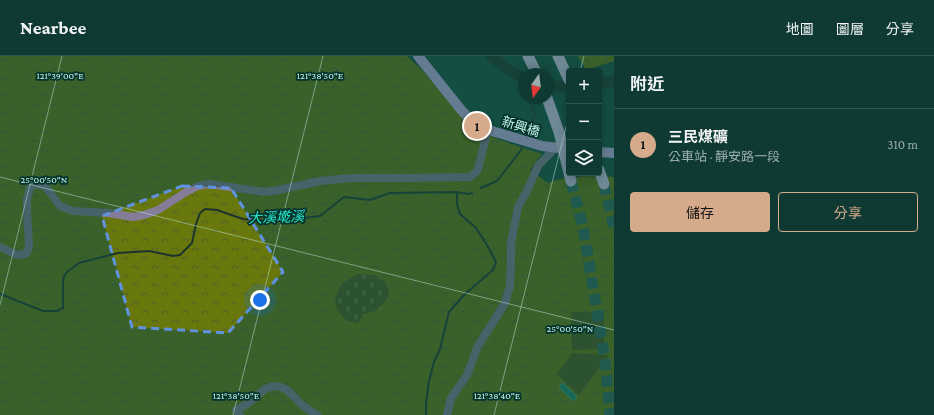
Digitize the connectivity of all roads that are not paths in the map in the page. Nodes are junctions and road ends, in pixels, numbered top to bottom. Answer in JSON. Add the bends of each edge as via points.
{"nodes":[{"id":1,"x":418,"y":56,"type":"edge"},
{"id":2,"x":528,"y":56,"type":"edge"},
{"id":3,"x":558,"y":56,"type":"edge"},
{"id":4,"x":534,"y":68,"type":"edge"},
{"id":5,"x":566,"y":73,"type":"edge"},
{"id":6,"x":549,"y":104,"type":"edge"},
{"id":7,"x":490,"y":130,"type":"junction"},
{"id":8,"x":555,"y":148,"type":"junction"},
{"id":9,"x":566,"y":149,"type":"edge"},
{"id":10,"x":602,"y":152,"type":"edge"},
{"id":11,"x":614,"y":153,"type":"edge"},
{"id":12,"x":601,"y":176,"type":"edge"},
{"id":13,"x":571,"y":181,"type":"tunnel mouth"},
{"id":14,"x":604,"y":184,"type":"tunnel mouth"},
{"id":15,"x":0,"y":248,"type":"edge"},
{"id":16,"x":240,"y":415,"type":"edge"},
{"id":17,"x":317,"y":415,"type":"edge"},
{"id":18,"x":447,"y":415,"type":"edge"}],
"edges":[{"from":1,"to":7,"type":"main road","name":"新興橋","via":[[469,118]]},
{"from":2,"to":4,"type":"highway"},
{"from":3,"to":5,"type":"highway"},
{"from":6,"to":13,"type":"highway","bridge":true},
{"from":7,"to":8,"type":"main road","name":"新興橋"},
{"from":7,"to":15,"type":"street","via":[[478,169],[470,177],[351,178],[320,181],[265,192],[209,184],[186,192],[158,210],[133,217],[73,212],[60,206],[46,187],[36,184],[30,188],[27,199],[29,246],[26,254],[17,255]]},
{"from":8,"to":9,"type":"main road","name":"新興橋"},
{"from":8,"to":18,"type":"street","via":[[538,166],[518,207],[511,243],[510,286],[505,303],[478,346],[467,375],[451,398]]},
{"from":10,"to":11,"type":"main road"},
{"from":12,"to":14,"type":"highway"},
{"from":16,"to":17,"type":"street","via":[[236,410],[265,389],[274,386],[287,390],[303,406]]}]}
